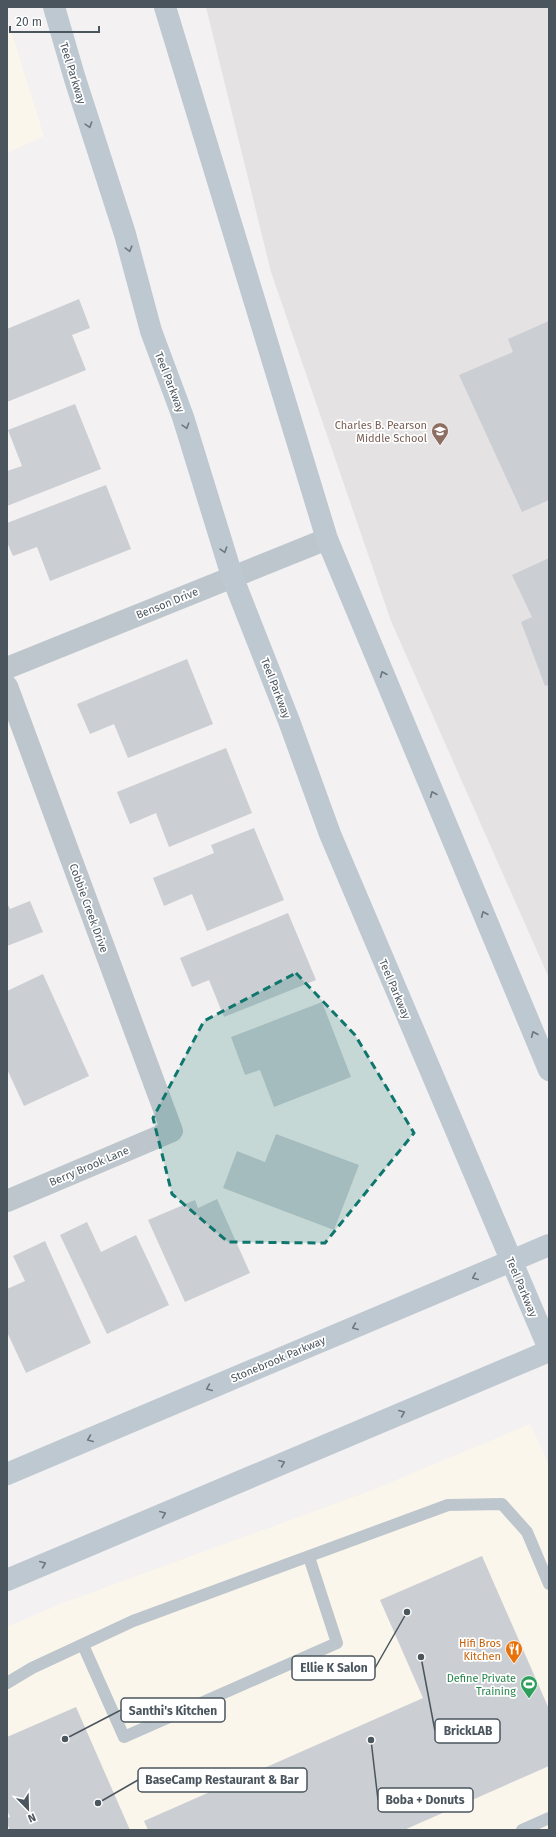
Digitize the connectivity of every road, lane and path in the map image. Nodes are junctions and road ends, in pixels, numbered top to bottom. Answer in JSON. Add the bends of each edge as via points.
{"nodes":[{"id":1,"x":54,"y":7,"type":"edge"},
{"id":2,"x":165,"y":7,"type":"edge"},
{"id":3,"x":327,"y":539,"type":"junction"},
{"id":4,"x":232,"y":576,"type":"junction"},
{"id":5,"x":7,"y":668,"type":"edge"},
{"id":6,"x":7,"y":686,"type":"edge"},
{"id":7,"x":549,"y":1070,"type":"edge"},
{"id":8,"x":172,"y":1131,"type":"joint"},
{"id":9,"x":7,"y":1201,"type":"edge"},
{"id":10,"x":549,"y":1245,"type":"edge"},
{"id":11,"x":511,"y":1261,"type":"junction"},
{"id":12,"x":549,"y":1350,"type":"edge"},
{"id":13,"x":7,"y":1474,"type":"edge"},
{"id":14,"x":309,"y":1557,"type":"junction"},
{"id":15,"x":7,"y":1580,"type":"edge"},
{"id":16,"x":549,"y":1584,"type":"edge"},
{"id":17,"x":83,"y":1644,"type":"junction"},
{"id":18,"x":7,"y":1683,"type":"edge"},
{"id":19,"x":549,"y":1818,"type":"edge"},
{"id":20,"x":522,"y":1830,"type":"edge"}],
"edges":[{"from":1,"to":4,"type":"main road","name":"Teel Parkway","one_way":true,"via":[[74,79],[125,234],[151,331],[183,417]]},
{"from":2,"to":3,"type":"main road"},
{"from":3,"to":4,"type":"street","name":"Benson Drive"},
{"from":7,"to":3,"type":"main road","one_way":true},
{"from":4,"to":5,"type":"street","name":"Benson Drive"},
{"from":4,"to":11,"type":"main road","name":"Teel Parkway","via":[[330,834]]},
{"from":6,"to":8,"type":"street","name":"Cobbie Creek Drive"},
{"from":8,"to":9,"type":"street","name":"Berry Brook Lane"},
{"from":10,"to":11,"type":"main road","name":"Stonebrook Parkway"},
{"from":11,"to":12,"type":"main road","name":"Teel Parkway"},
{"from":11,"to":13,"type":"main road","name":"Stonebrook Parkway","one_way":true},
{"from":15,"to":12,"type":"main road","one_way":true},
{"from":14,"to":16,"type":"lane","via":[[448,1505],[502,1504],[527,1532]]},
{"from":14,"to":17,"type":"lane","via":[[133,1621]]},
{"from":14,"to":17,"type":"lane","via":[[338,1643],[124,1737]]},
{"from":17,"to":18,"type":"lane"},
{"from":19,"to":20,"type":"lane"}]}
